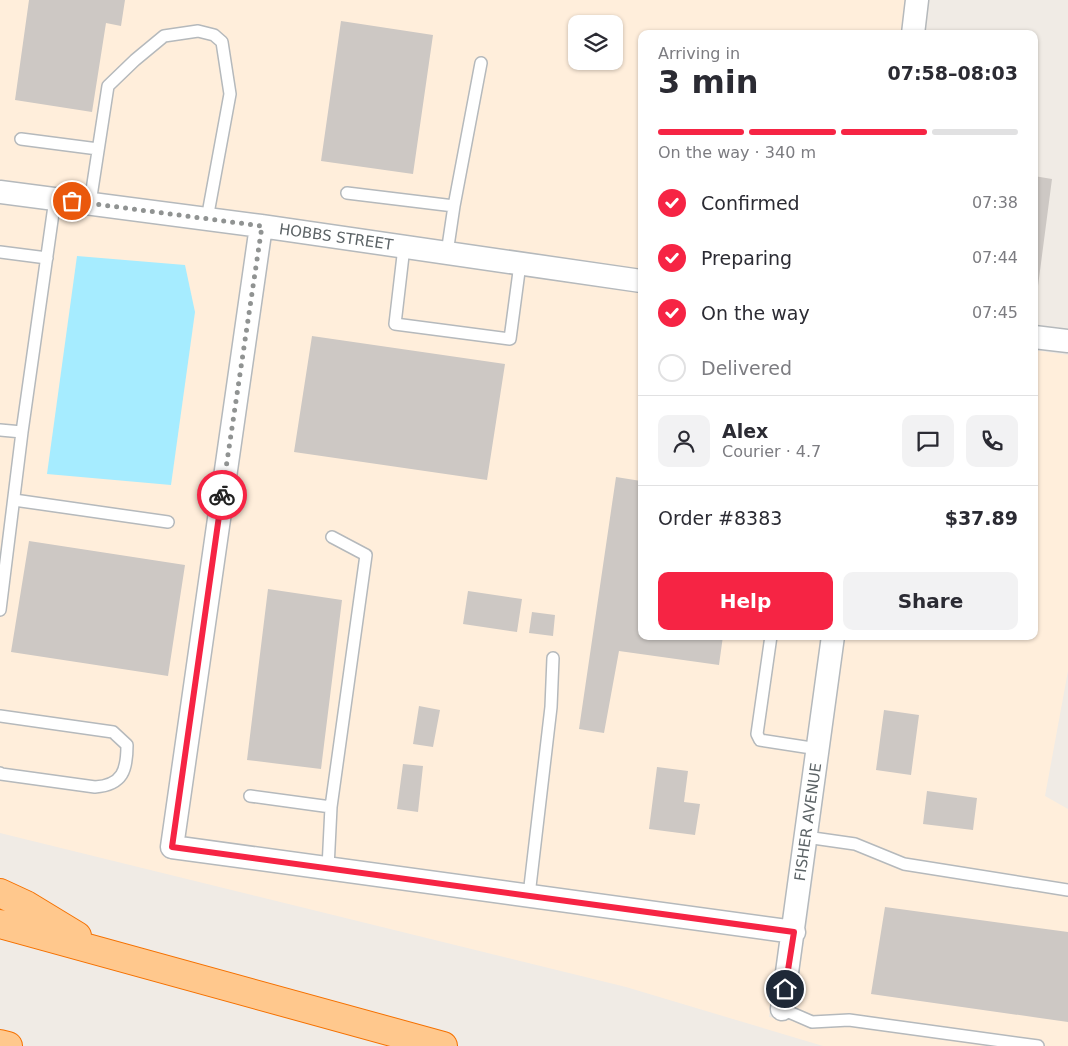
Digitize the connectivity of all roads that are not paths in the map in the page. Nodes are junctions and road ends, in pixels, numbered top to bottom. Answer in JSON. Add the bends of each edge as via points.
{"nodes":[{"id":1,"x":917,"y":0,"type":"edge"},
{"id":2,"x":913,"y":30,"type":"edge"},
{"id":3,"x":481,"y":63,"type":"dead end"},
{"id":4,"x":21,"y":139,"type":"dead end"},
{"id":5,"x":98,"y":149,"type":"junction"},
{"id":6,"x":0,"y":192,"type":"edge"},
{"id":7,"x":347,"y":192,"type":"dead end"},
{"id":8,"x":55,"y":199,"type":"junction"},
{"id":9,"x":90,"y":203,"type":"junction"},
{"id":10,"x":454,"y":206,"type":"junction"},
{"id":11,"x":207,"y":219,"type":"junction"},
{"id":12,"x":262,"y":226,"type":"junction"},
{"id":13,"x":404,"y":247,"type":"junction"},
{"id":14,"x":0,"y":252,"type":"edge"},
{"id":15,"x":447,"y":253,"type":"junction"},
{"id":16,"x":47,"y":258,"type":"junction"},
{"id":17,"x":520,"y":264,"type":"junction"},
{"id":18,"x":638,"y":281,"type":"edge"},
{"id":19,"x":1038,"y":337,"type":"edge"},
{"id":20,"x":1068,"y":341,"type":"edge"},
{"id":21,"x":0,"y":430,"type":"edge"},
{"id":22,"x":22,"y":432,"type":"junction"},
{"id":23,"x":14,"y":500,"type":"junction"},
{"id":24,"x":168,"y":522,"type":"dead end"},
{"id":25,"x":332,"y":537,"type":"dead end"},
{"id":26,"x":0,"y":610,"type":"edge"},
{"id":27,"x":770,"y":640,"type":"edge"},
{"id":28,"x":832,"y":640,"type":"edge"},
{"id":29,"x":553,"y":658,"type":"dead end"},
{"id":30,"x":0,"y":716,"type":"edge"},
{"id":31,"x":818,"y":749,"type":"junction"},
{"id":32,"x":0,"y":773,"type":"edge"},
{"id":33,"x":250,"y":796,"type":"dead end"},
{"id":34,"x":331,"y":807,"type":"junction"},
{"id":35,"x":806,"y":837,"type":"junction"},
{"id":36,"x":328,"y":868,"type":"junction"},
{"id":37,"x":1068,"y":890,"type":"edge"},
{"id":38,"x":0,"y":893,"type":"edge"},
{"id":39,"x":529,"y":895,"type":"junction"},
{"id":40,"x":0,"y":924,"type":"edge"},
{"id":41,"x":794,"y":932,"type":"junction"},
{"id":42,"x":104,"y":952,"type":"junction"},
{"id":43,"x":782,"y":1008,"type":"joint"},
{"id":44,"x":0,"y":1044,"type":"edge"},
{"id":45,"x":8,"y":1046,"type":"edge"},
{"id":46,"x":443,"y":1046,"type":"edge"},
{"id":47,"x":1038,"y":1046,"type":"edge"}],
"edges":[{"from":1,"to":2,"type":"street"},
{"from":3,"to":10,"type":"lane"},
{"from":4,"to":5,"type":"lane"},
{"from":5,"to":9,"type":"lane"},
{"from":5,"to":11,"type":"lane","via":[[108,86],[164,36],[198,32],[214,35],[222,42],[230,94]]},
{"from":6,"to":8,"type":"street","name":"HOBBS STREET"},
{"from":7,"to":10,"type":"lane"},
{"from":8,"to":9,"type":"street","name":"HOBBS STREET"},
{"from":8,"to":16,"type":"lane"},
{"from":9,"to":11,"type":"street","name":"HOBBS STREET"},
{"from":10,"to":15,"type":"lane"},
{"from":11,"to":12,"type":"street","name":"HOBBS STREET"},
{"from":12,"to":13,"type":"street","name":"HOBBS STREET"},
{"from":12,"to":36,"type":"street","via":[[172,847]]},
{"from":13,"to":15,"type":"street","name":"HOBBS STREET"},
{"from":13,"to":17,"type":"lane","via":[[394,324],[510,339]]},
{"from":14,"to":16,"type":"lane"},
{"from":15,"to":17,"type":"street","name":"HOBBS STREET"},
{"from":16,"to":22,"type":"lane"},
{"from":17,"to":18,"type":"street","name":"HOBBS STREET"},
{"from":19,"to":20,"type":"street"},
{"from":21,"to":22,"type":"lane"},
{"from":22,"to":23,"type":"lane"},
{"from":23,"to":24,"type":"lane"},
{"from":23,"to":26,"type":"lane"},
{"from":25,"to":34,"type":"lane","via":[[366,555]]},
{"from":27,"to":31,"type":"lane","via":[[757,734],[760,740]]},
{"from":28,"to":31,"type":"street","name":"FISHER AVENUE"},
{"from":29,"to":39,"type":"lane","via":[[551,707]]},
{"from":30,"to":32,"type":"lane","via":[[113,732],[127,745],[127,763],[120,777],[109,786],[95,787]]},
{"from":31,"to":35,"type":"street","name":"FISHER AVENUE"},
{"from":33,"to":34,"type":"lane"},
{"from":34,"to":36,"type":"lane"},
{"from":35,"to":37,"type":"lane","via":[[855,844],[904,864]]},
{"from":35,"to":41,"type":"street","name":"FISHER AVENUE"},
{"from":36,"to":39,"type":"street"},
{"from":38,"to":42,"type":"highway"},
{"from":39,"to":41,"type":"street"},
{"from":40,"to":42,"type":"highway"},
{"from":41,"to":43,"type":"street","name":"FISHER AVENUE"},
{"from":42,"to":46,"type":"highway"},
{"from":43,"to":47,"type":"lane","via":[[812,1022],[850,1020]]},
{"from":44,"to":45,"type":"highway"}]}
